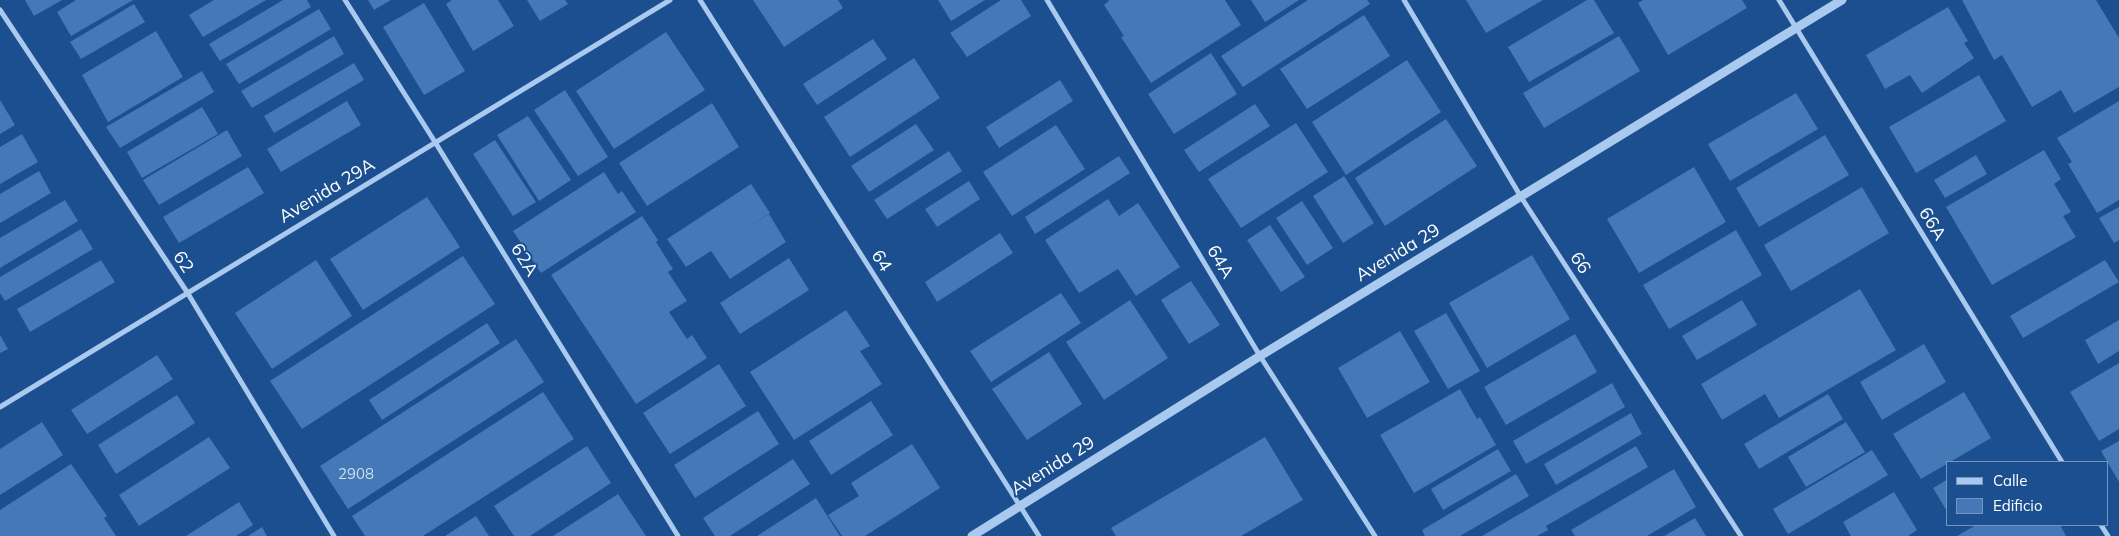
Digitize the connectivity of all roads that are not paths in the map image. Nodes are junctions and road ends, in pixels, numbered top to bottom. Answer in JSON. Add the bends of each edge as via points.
{"nodes":[{"id":1,"x":345,"y":0,"type":"edge"},
{"id":2,"x":670,"y":0,"type":"edge"},
{"id":3,"x":700,"y":0,"type":"edge"},
{"id":4,"x":1046,"y":0,"type":"edge"},
{"id":5,"x":1404,"y":0,"type":"edge"},
{"id":6,"x":1779,"y":0,"type":"edge"},
{"id":7,"x":1842,"y":0,"type":"edge"},
{"id":8,"x":0,"y":10,"type":"edge"},
{"id":9,"x":1796,"y":28,"type":"junction"},
{"id":10,"x":435,"y":142,"type":"junction"},
{"id":11,"x":1521,"y":197,"type":"junction"},
{"id":12,"x":187,"y":292,"type":"junction"},
{"id":13,"x":1260,"y":356,"type":"junction"},
{"id":14,"x":0,"y":407,"type":"edge"},
{"id":15,"x":2061,"y":461,"type":"edge"},
{"id":16,"x":1020,"y":505,"type":"junction"},
{"id":17,"x":334,"y":536,"type":"edge"},
{"id":18,"x":678,"y":536,"type":"edge"},
{"id":19,"x":972,"y":536,"type":"edge"},
{"id":20,"x":1039,"y":536,"type":"edge"},
{"id":21,"x":1375,"y":536,"type":"edge"},
{"id":22,"x":1740,"y":536,"type":"edge"}],
"edges":[{"from":1,"to":10,"type":"street","name":"62A"},
{"from":2,"to":10,"type":"street","name":"Avenida 29A"},
{"from":3,"to":16,"type":"street","name":"64"},
{"from":4,"to":13,"type":"street","name":"64A"},
{"from":5,"to":11,"type":"street","name":"66"},
{"from":6,"to":9,"type":"street","name":"66A"},
{"from":7,"to":9,"type":"street","name":"Avenida 29"},
{"from":8,"to":12,"type":"street","name":"62"},
{"from":9,"to":11,"type":"street","name":"Avenida 29"},
{"from":9,"to":15,"type":"street","name":"66A"},
{"from":10,"to":12,"type":"street","name":"Avenida 29A"},
{"from":10,"to":18,"type":"street","name":"62A"},
{"from":11,"to":13,"type":"street","name":"Avenida 29"},
{"from":11,"to":22,"type":"street","name":"66"},
{"from":12,"to":14,"type":"street","name":"Avenida 29A"},
{"from":12,"to":17,"type":"street","name":"62"},
{"from":13,"to":16,"type":"street","name":"Avenida 29"},
{"from":13,"to":21,"type":"street","name":"64A"},
{"from":16,"to":19,"type":"street","name":"Avenida 29"},
{"from":16,"to":20,"type":"street","name":"64"}]}
